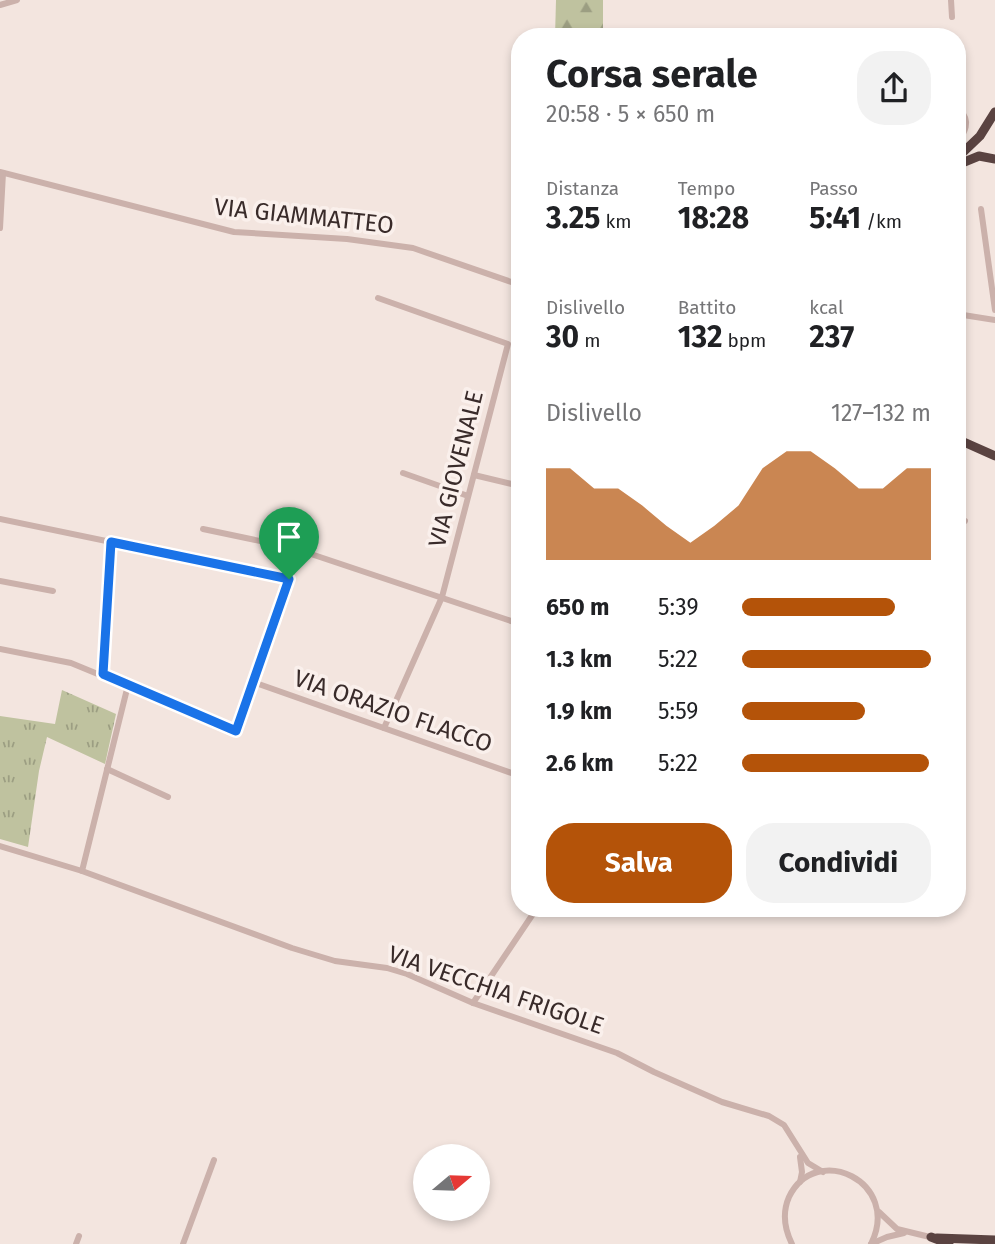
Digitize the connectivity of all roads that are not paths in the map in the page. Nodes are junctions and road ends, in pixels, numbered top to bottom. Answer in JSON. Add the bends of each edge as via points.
{"nodes":[{"id":1,"x":17,"y":0,"type":"edge"},
{"id":2,"x":951,"y":0,"type":"edge"},
{"id":3,"x":0,"y":5,"type":"edge"},
{"id":4,"x":952,"y":17,"type":"dead end"},
{"id":5,"x":995,"y":112,"type":"edge"},
{"id":6,"x":966,"y":149,"type":"edge"},
{"id":7,"x":995,"y":159,"type":"edge"},
{"id":8,"x":966,"y":161,"type":"edge"},
{"id":9,"x":2,"y":172,"type":"edge"},
{"id":10,"x":981,"y":209,"type":"dead end"},
{"id":11,"x":0,"y":228,"type":"edge"},
{"id":12,"x":511,"y":282,"type":"edge"},
{"id":13,"x":378,"y":298,"type":"dead end"},
{"id":14,"x":995,"y":310,"type":"edge"},
{"id":15,"x":966,"y":315,"type":"edge"},
{"id":16,"x":995,"y":320,"type":"edge"},
{"id":17,"x":966,"y":443,"type":"edge"},
{"id":18,"x":993,"y":455,"type":"edge"},
{"id":19,"x":403,"y":473,"type":"dead end"},
{"id":20,"x":474,"y":475,"type":"junction"},
{"id":21,"x":511,"y":484,"type":"edge"},
{"id":22,"x":468,"y":496,"type":"junction"},
{"id":23,"x":0,"y":519,"type":"edge"},
{"id":24,"x":203,"y":529,"type":"dead end"},
{"id":25,"x":111,"y":542,"type":"junction"},
{"id":26,"x":307,"y":552,"type":"junction"},
{"id":27,"x":289,"y":579,"type":"junction"},
{"id":28,"x":0,"y":581,"type":"edge"},
{"id":29,"x":53,"y":592,"type":"dead end"},
{"id":30,"x":442,"y":597,"type":"junction"},
{"id":31,"x":511,"y":621,"type":"edge"},
{"id":32,"x":0,"y":649,"type":"edge"},
{"id":33,"x":103,"y":674,"type":"junction"},
{"id":34,"x":253,"y":682,"type":"junction"},
{"id":35,"x":128,"y":685,"type":"junction"},
{"id":36,"x":384,"y":728,"type":"junction"},
{"id":37,"x":107,"y":769,"type":"junction"},
{"id":38,"x":511,"y":773,"type":"edge"},
{"id":39,"x":168,"y":797,"type":"dead end"},
{"id":40,"x":0,"y":846,"type":"edge"},
{"id":41,"x":82,"y":871,"type":"junction"},
{"id":42,"x":531,"y":917,"type":"edge"},
{"id":43,"x":473,"y":1003,"type":"junction"},
{"id":44,"x":799,"y":1152,"type":"junction"},
{"id":45,"x":214,"y":1160,"type":"dead end"},
{"id":46,"x":823,"y":1172,"type":"junction"},
{"id":47,"x":800,"y":1182,"type":"junction"},
{"id":48,"x":878,"y":1211,"type":"junction"},
{"id":49,"x":913,"y":1234,"type":"junction"},
{"id":50,"x":79,"y":1236,"type":"dead end"},
{"id":51,"x":934,"y":1238,"type":"junction"},
{"id":52,"x":995,"y":1240,"type":"edge"},
{"id":53,"x":76,"y":1244,"type":"edge"},
{"id":54,"x":183,"y":1244,"type":"edge"},
{"id":55,"x":792,"y":1244,"type":"edge"},
{"id":56,"x":871,"y":1244,"type":"edge"},
{"id":57,"x":949,"y":1244,"type":"edge"},
{"id":58,"x":974,"y":1244,"type":"edge"}],
"edges":[{"from":1,"to":3,"type":"street"},
{"from":2,"to":4,"type":"street"},
{"from":5,"to":6,"type":"highway"},
{"from":7,"to":8,"type":"highway","via":[[979,156]]},
{"from":9,"to":11,"type":"street"},
{"from":9,"to":12,"type":"street","name":"VIA GIAMMATTEO","via":[[234,232],[414,248]]},
{"from":10,"to":14,"type":"street"},
{"from":13,"to":20,"type":"street","name":"VIA GIOVENALE","via":[[508,344]]},
{"from":15,"to":16,"type":"street"},
{"from":17,"to":18,"type":"highway"},
{"from":19,"to":22,"type":"street"},
{"from":20,"to":21,"type":"street"},
{"from":20,"to":22,"type":"street","name":"VIA GIOVENALE"},
{"from":22,"to":30,"type":"street","name":"VIA GIOVENALE"},
{"from":23,"to":25,"type":"street"},
{"from":24,"to":26,"type":"street"},
{"from":25,"to":27,"type":"street"},
{"from":25,"to":33,"type":"street"},
{"from":26,"to":27,"type":"street"},
{"from":26,"to":30,"type":"street"},
{"from":27,"to":34,"type":"street"},
{"from":28,"to":29,"type":"street"},
{"from":30,"to":31,"type":"street"},
{"from":30,"to":36,"type":"street","name":"VIA GIOVENALE"},
{"from":32,"to":33,"type":"street"},
{"from":33,"to":35,"type":"street"},
{"from":34,"to":35,"type":"street","via":[[236,731]]},
{"from":34,"to":36,"type":"street","name":"VIA ORAZIO FLACCO"},
{"from":35,"to":37,"type":"street"},
{"from":36,"to":38,"type":"street","name":"VIA ORAZIO FLACCO"},
{"from":37,"to":39,"type":"street"},
{"from":37,"to":41,"type":"street"},
{"from":40,"to":41,"type":"street","name":"VIA VECCHIA FRIGOLE"},
{"from":41,"to":43,"type":"street","name":"VIA VECCHIA FRIGOLE","via":[[292,948],[407,974]]},
{"from":42,"to":43,"type":"street"},
{"from":43,"to":44,"type":"street","name":"VIA VECCHIA FRIGOLE","via":[[617,1052],[722,1102],[769,1116],[784,1125]]},
{"from":44,"to":46,"type":"street","name":"VIA VECCHIA FRIGOLE"},
{"from":44,"to":47,"type":"street"},
{"from":45,"to":54,"type":"street"},
{"from":46,"to":47,"type":"street"},
{"from":46,"to":48,"type":"street","name":"VIA VECCHIA FRIGOLE","via":[[859,1180]]},
{"from":47,"to":55,"type":"street","via":[[791,1193],[784,1220]]},
{"from":48,"to":49,"type":"street","name":"VIA VECCHIA FRIGOLE","via":[[897,1229]]},
{"from":48,"to":56,"type":"street","name":"VIA VECCHIA FRIGOLE"},
{"from":49,"to":51,"type":"street","name":"VIA VECCHIA FRIGOLE"},
{"from":49,"to":56,"type":"street","name":"VIA VECCHIA FRIGOLE","via":[[895,1234]]},
{"from":50,"to":53,"type":"street"},
{"from":51,"to":52,"type":"highway"},
{"from":51,"to":57,"type":"highway"},
{"from":51,"to":58,"type":"street","name":"VIA VECCHIA FRIGOLE"}]}
